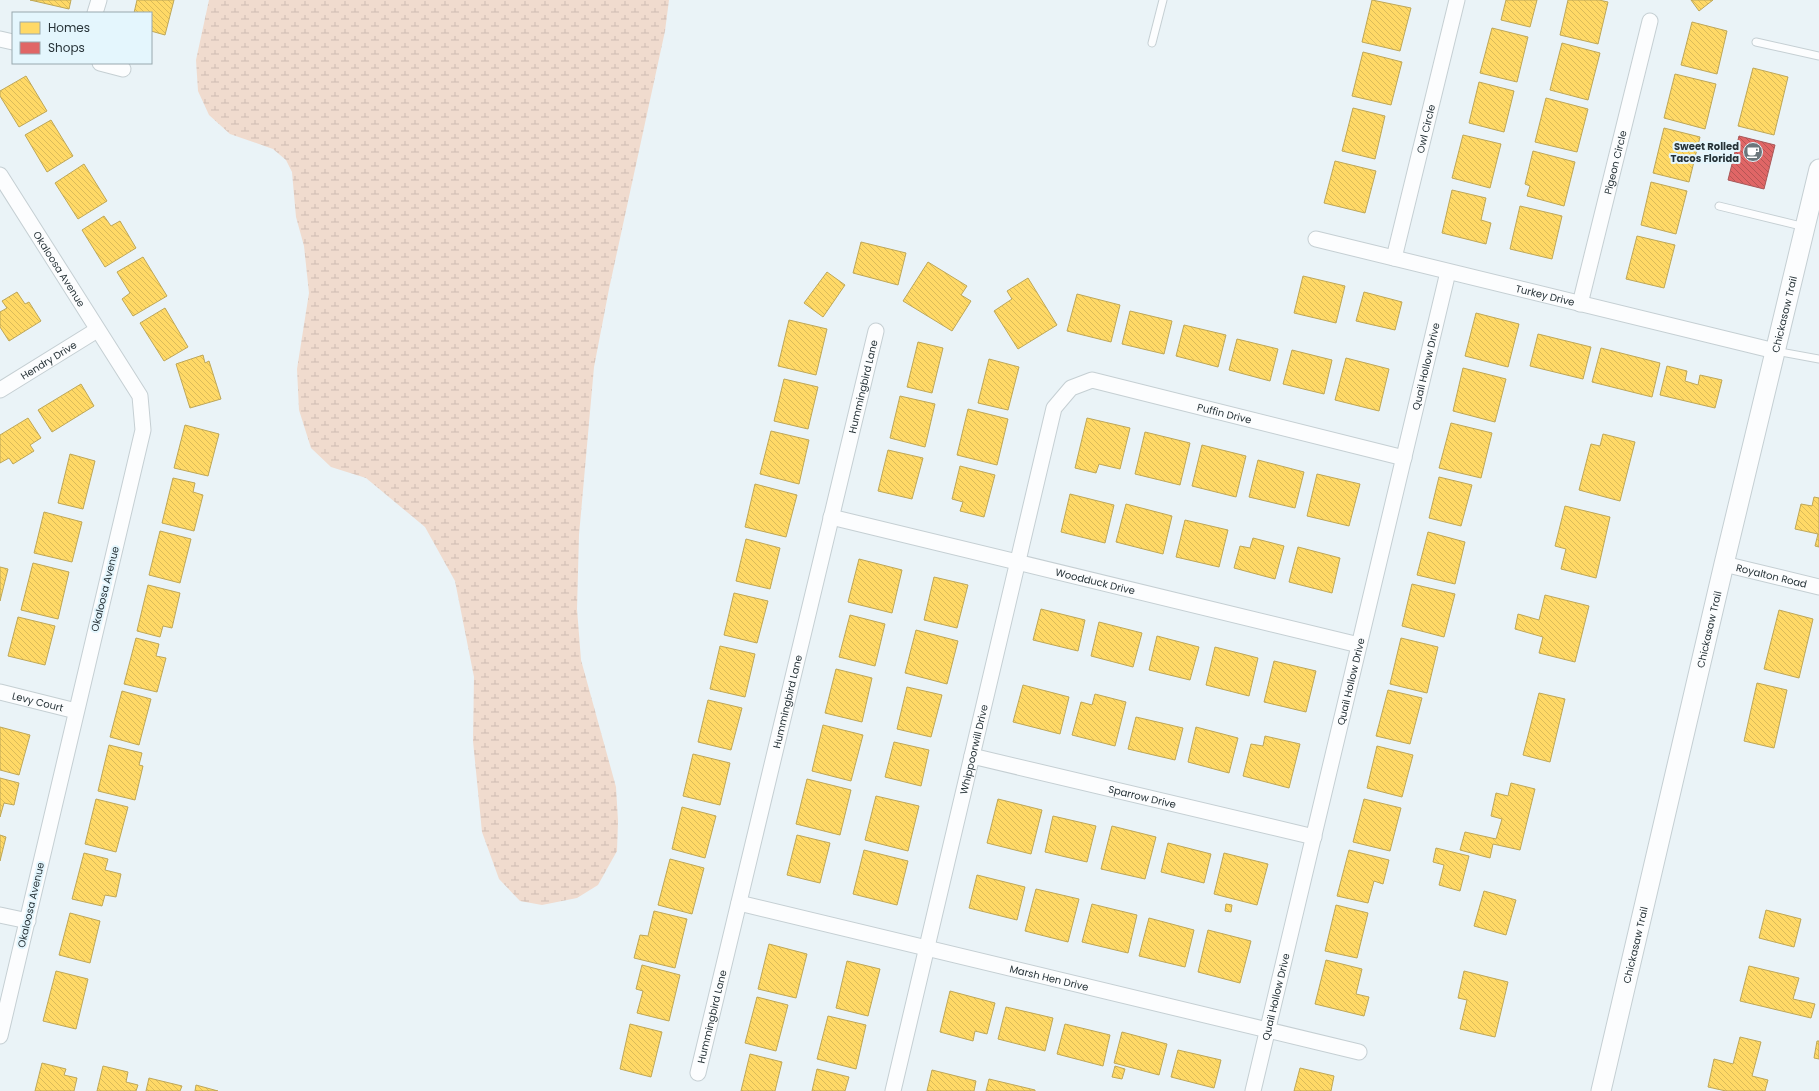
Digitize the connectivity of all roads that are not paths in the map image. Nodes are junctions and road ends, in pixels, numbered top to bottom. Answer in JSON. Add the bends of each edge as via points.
{"nodes":[{"id":1,"x":99,"y":0,"type":"edge"},
{"id":2,"x":1163,"y":0,"type":"edge"},
{"id":3,"x":1457,"y":0,"type":"edge"},
{"id":4,"x":95,"y":12,"type":"edge"},
{"id":5,"x":1650,"y":21,"type":"dead end"},
{"id":6,"x":0,"y":39,"type":"edge"},
{"id":7,"x":12,"y":42,"type":"edge"},
{"id":8,"x":1756,"y":42,"type":"dead end"},
{"id":9,"x":1152,"y":43,"type":"dead end"},
{"id":10,"x":1819,"y":56,"type":"edge"},
{"id":11,"x":105,"y":64,"type":"edge"},
{"id":12,"x":123,"y":68,"type":"dead end"},
{"id":13,"x":1819,"y":169,"type":"edge"},
{"id":14,"x":0,"y":175,"type":"edge"},
{"id":15,"x":1719,"y":206,"type":"dead end"},
{"id":16,"x":1805,"y":227,"type":"junction"},
{"id":17,"x":1316,"y":240,"type":"dead end"},
{"id":18,"x":1394,"y":258,"type":"junction"},
{"id":19,"x":1448,"y":272,"type":"junction"},
{"id":20,"x":1580,"y":304,"type":"junction"},
{"id":21,"x":96,"y":330,"type":"junction"},
{"id":22,"x":876,"y":331,"type":"dead end"},
{"id":23,"x":1775,"y":351,"type":"junction"},
{"id":24,"x":1819,"y":359,"type":"edge"},
{"id":25,"x":0,"y":390,"type":"edge"},
{"id":26,"x":1054,"y":408,"type":"joint"},
{"id":27,"x":1404,"y":458,"type":"junction"},
{"id":28,"x":831,"y":517,"type":"junction"},
{"id":29,"x":1017,"y":562,"type":"junction"},
{"id":30,"x":1724,"y":564,"type":"junction"},
{"id":31,"x":1819,"y":587,"type":"edge"},
{"id":32,"x":1359,"y":645,"type":"junction"},
{"id":33,"x":0,"y":692,"type":"edge"},
{"id":34,"x":76,"y":711,"type":"junction"},
{"id":35,"x":972,"y":756,"type":"junction"},
{"id":36,"x":1314,"y":837,"type":"junction"},
{"id":37,"x":739,"y":903,"type":"junction"},
{"id":38,"x":0,"y":915,"type":"edge"},
{"id":39,"x":28,"y":921,"type":"junction"},
{"id":40,"x":926,"y":948,"type":"junction"},
{"id":41,"x":1268,"y":1030,"type":"junction"},
{"id":42,"x":0,"y":1036,"type":"edge"},
{"id":43,"x":1359,"y":1052,"type":"dead end"},
{"id":44,"x":698,"y":1072,"type":"dead end"},
{"id":45,"x":892,"y":1091,"type":"edge"},
{"id":46,"x":1253,"y":1091,"type":"edge"},
{"id":47,"x":1602,"y":1091,"type":"edge"}],
"edges":[{"from":1,"to":4,"type":"street"},
{"from":2,"to":9,"type":"lane"},
{"from":3,"to":18,"type":"street","name":"Owl Circle"},
{"from":5,"to":20,"type":"street","name":"Pigeon Circle"},
{"from":6,"to":7,"type":"street"},
{"from":8,"to":10,"type":"lane"},
{"from":11,"to":12,"type":"street"},
{"from":13,"to":16,"type":"street","name":"Chickasaw Trail"},
{"from":14,"to":21,"type":"street","name":"Okaloosa Avenue"},
{"from":15,"to":16,"type":"lane"},
{"from":16,"to":23,"type":"street","name":"Chickasaw Trail"},
{"from":17,"to":18,"type":"street","name":"Turkey Drive"},
{"from":18,"to":19,"type":"street","name":"Turkey Drive"},
{"from":19,"to":20,"type":"street","name":"Turkey Drive"},
{"from":19,"to":27,"type":"street","name":"Quail Hollow Drive"},
{"from":20,"to":23,"type":"street","name":"Turkey Drive"},
{"from":21,"to":25,"type":"street","name":"Hendry Drive"},
{"from":21,"to":34,"type":"street","name":"Okaloosa Avenue","via":[[140,396],[143,430]]},
{"from":22,"to":28,"type":"street","name":"Hummingbird Lane"},
{"from":23,"to":24,"type":"lane"},
{"from":23,"to":30,"type":"street","name":"Chickasaw Trail"},
{"from":26,"to":27,"type":"street","name":"Puffin Drive","via":[[1071,388],[1092,380]]},
{"from":26,"to":29,"type":"street","name":"Whippoorwill Drive"},
{"from":27,"to":32,"type":"street","name":"Quail Hollow Drive"},
{"from":28,"to":29,"type":"street","name":"Woodduck Drive"},
{"from":28,"to":37,"type":"street","name":"Hummingbird Lane"},
{"from":29,"to":32,"type":"street","name":"Woodduck Drive"},
{"from":29,"to":35,"type":"street","name":"Whippoorwill Drive"},
{"from":30,"to":31,"type":"street","name":"Royalton Road"},
{"from":30,"to":47,"type":"street","name":"Chickasaw Trail"},
{"from":32,"to":36,"type":"street","name":"Quail Hollow Drive"},
{"from":33,"to":34,"type":"street","name":"Levy Court"},
{"from":34,"to":39,"type":"street","name":"Okaloosa Avenue"},
{"from":35,"to":36,"type":"street","name":"Sparrow Drive"},
{"from":35,"to":40,"type":"street","name":"Whippoorwill Drive"},
{"from":36,"to":41,"type":"street","name":"Quail Hollow Drive"},
{"from":37,"to":40,"type":"street","name":"Marsh Hen Drive"},
{"from":37,"to":44,"type":"street","name":"Hummingbird Lane"},
{"from":38,"to":39,"type":"street"},
{"from":39,"to":42,"type":"street","name":"Okaloosa Avenue"},
{"from":40,"to":41,"type":"street","name":"Marsh Hen Drive"},
{"from":40,"to":45,"type":"street","name":"Whippoorwill Drive"},
{"from":41,"to":43,"type":"street","name":"Marsh Hen Drive"},
{"from":41,"to":46,"type":"street","name":"Quail Hollow Drive"}]}
